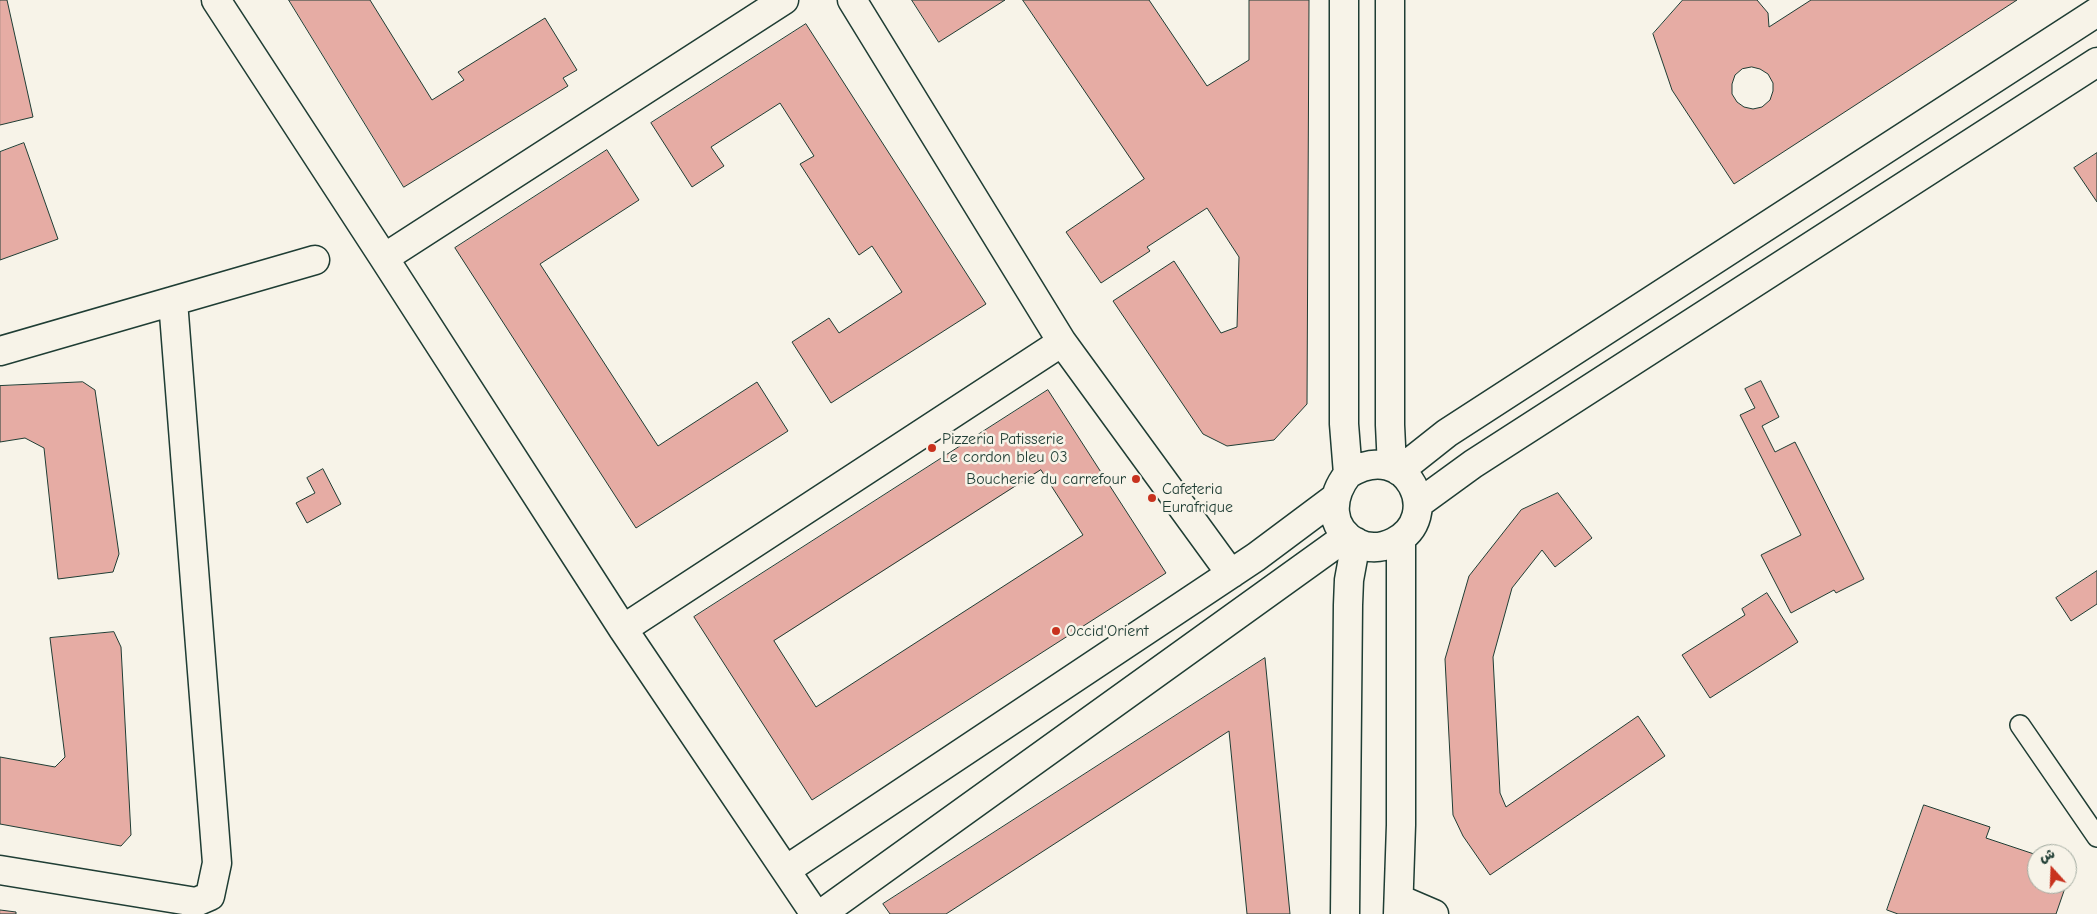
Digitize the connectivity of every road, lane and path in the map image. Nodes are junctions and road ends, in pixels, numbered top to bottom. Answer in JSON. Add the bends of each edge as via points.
{"nodes":[{"id":1,"x":216,"y":0,"type":"edge"},
{"id":2,"x":784,"y":0,"type":"edge"},
{"id":3,"x":852,"y":0,"type":"edge"},
{"id":4,"x":1344,"y":0,"type":"edge"},
{"id":5,"x":1390,"y":0,"type":"edge"},
{"id":6,"x":2097,"y":12,"type":"edge"},
{"id":7,"x":2097,"y":62,"type":"edge"},
{"id":8,"x":384,"y":258,"type":"junction"},
{"id":9,"x":315,"y":260,"type":"dead end"},
{"id":10,"x":173,"y":301,"type":"junction"},
{"id":11,"x":1062,"y":342,"type":"junction"},
{"id":12,"x":0,"y":351,"type":"edge"},
{"id":13,"x":1396,"y":469,"type":"junction"},
{"id":14,"x":1341,"y":486,"type":"junction"},
{"id":15,"x":1418,"y":504,"type":"junction"},
{"id":16,"x":1352,"y":539,"type":"junction"},
{"id":17,"x":1401,"y":539,"type":"junction"},
{"id":18,"x":1231,"y":574,"type":"junction"},
{"id":19,"x":623,"y":629,"type":"junction"},
{"id":20,"x":2020,"y":725,"type":"dead end"},
{"id":21,"x":2097,"y":837,"type":"edge"},
{"id":22,"x":0,"y":870,"type":"edge"},
{"id":23,"x":786,"y":870,"type":"junction"},
{"id":24,"x":1398,"y":906,"type":"edge"},
{"id":25,"x":814,"y":914,"type":"edge"},
{"id":26,"x":821,"y":914,"type":"edge"},
{"id":27,"x":1345,"y":914,"type":"edge"},
{"id":28,"x":1434,"y":914,"type":"edge"}],
"edges":[{"from":1,"to":8,"type":"street"},
{"from":2,"to":8,"type":"street"},
{"from":3,"to":11,"type":"street"},
{"from":4,"to":14,"type":"street","via":[[1344,424]]},
{"from":5,"to":13,"type":"street","via":[[1390,425]]},
{"from":6,"to":13,"type":"street"},
{"from":7,"to":15,"type":"street","via":[[1482,459]]},
{"from":8,"to":19,"type":"street"},
{"from":9,"to":10,"type":"street"},
{"from":10,"to":12,"type":"street"},
{"from":10,"to":22,"type":"street","via":[[217,863],[210,896],[196,902]]},
{"from":11,"to":18,"type":"street"},
{"from":11,"to":19,"type":"street"},
{"from":13,"to":14,"type":"street","via":[[1376,463],[1359,467]]},
{"from":13,"to":15,"type":"street","via":[[1409,479]]},
{"from":14,"to":16,"type":"street","via":[[1334,511],[1341,529]]},
{"from":14,"to":18,"type":"street"},
{"from":15,"to":17,"type":"street","via":[[1414,523]]},
{"from":16,"to":17,"type":"street","via":[[1366,546],[1385,546]]},
{"from":16,"to":26,"type":"street"},
{"from":16,"to":27,"type":"street","via":[[1348,588]]},
{"from":17,"to":24,"type":"street"},
{"from":18,"to":23,"type":"street"},
{"from":19,"to":23,"type":"street"},
{"from":20,"to":21,"type":"lane"},
{"from":23,"to":25,"type":"street"},
{"from":24,"to":28,"type":"street"}]}
